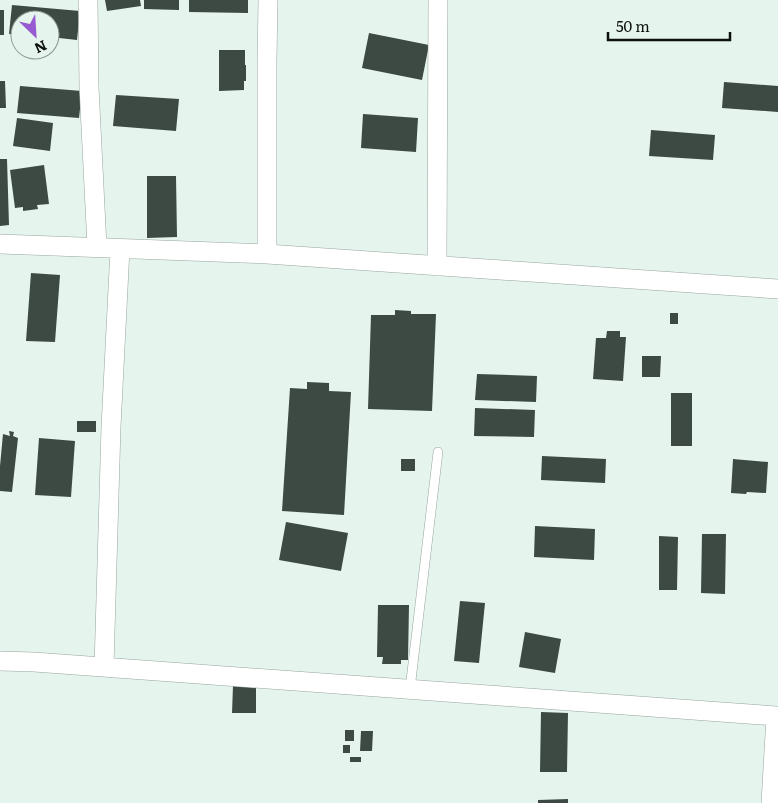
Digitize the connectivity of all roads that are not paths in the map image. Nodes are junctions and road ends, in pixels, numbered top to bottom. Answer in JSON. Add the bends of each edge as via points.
{"nodes":[{"id":1,"x":88,"y":0,"type":"edge"},
{"id":2,"x":268,"y":0,"type":"edge"},
{"id":3,"x":438,"y":0,"type":"edge"},
{"id":4,"x":0,"y":244,"type":"edge"},
{"id":5,"x":97,"y":247,"type":"junction"},
{"id":6,"x":120,"y":248,"type":"junction"},
{"id":7,"x":268,"y":254,"type":"junction"},
{"id":8,"x":437,"y":266,"type":"junction"},
{"id":9,"x":778,"y":289,"type":"edge"},
{"id":10,"x":438,"y":452,"type":"dead end"},
{"id":11,"x":0,"y":661,"type":"edge"},
{"id":12,"x":104,"y":667,"type":"junction"},
{"id":13,"x":410,"y":689,"type":"junction"},
{"id":14,"x":777,"y":716,"type":"edge"},
{"id":15,"x":771,"y":803,"type":"edge"}],
"edges":[{"from":1,"to":5,"type":"street"},
{"from":2,"to":7,"type":"street"},
{"from":3,"to":8,"type":"street"},
{"from":4,"to":5,"type":"street"},
{"from":5,"to":6,"type":"street"},
{"from":6,"to":7,"type":"street"},
{"from":6,"to":12,"type":"street","via":[[110,436]]},
{"from":7,"to":8,"type":"street"},
{"from":8,"to":9,"type":"street"},
{"from":10,"to":13,"type":"lane"},
{"from":11,"to":12,"type":"street"},
{"from":12,"to":13,"type":"street"},
{"from":13,"to":14,"type":"street"},
{"from":14,"to":15,"type":"street"}]}
